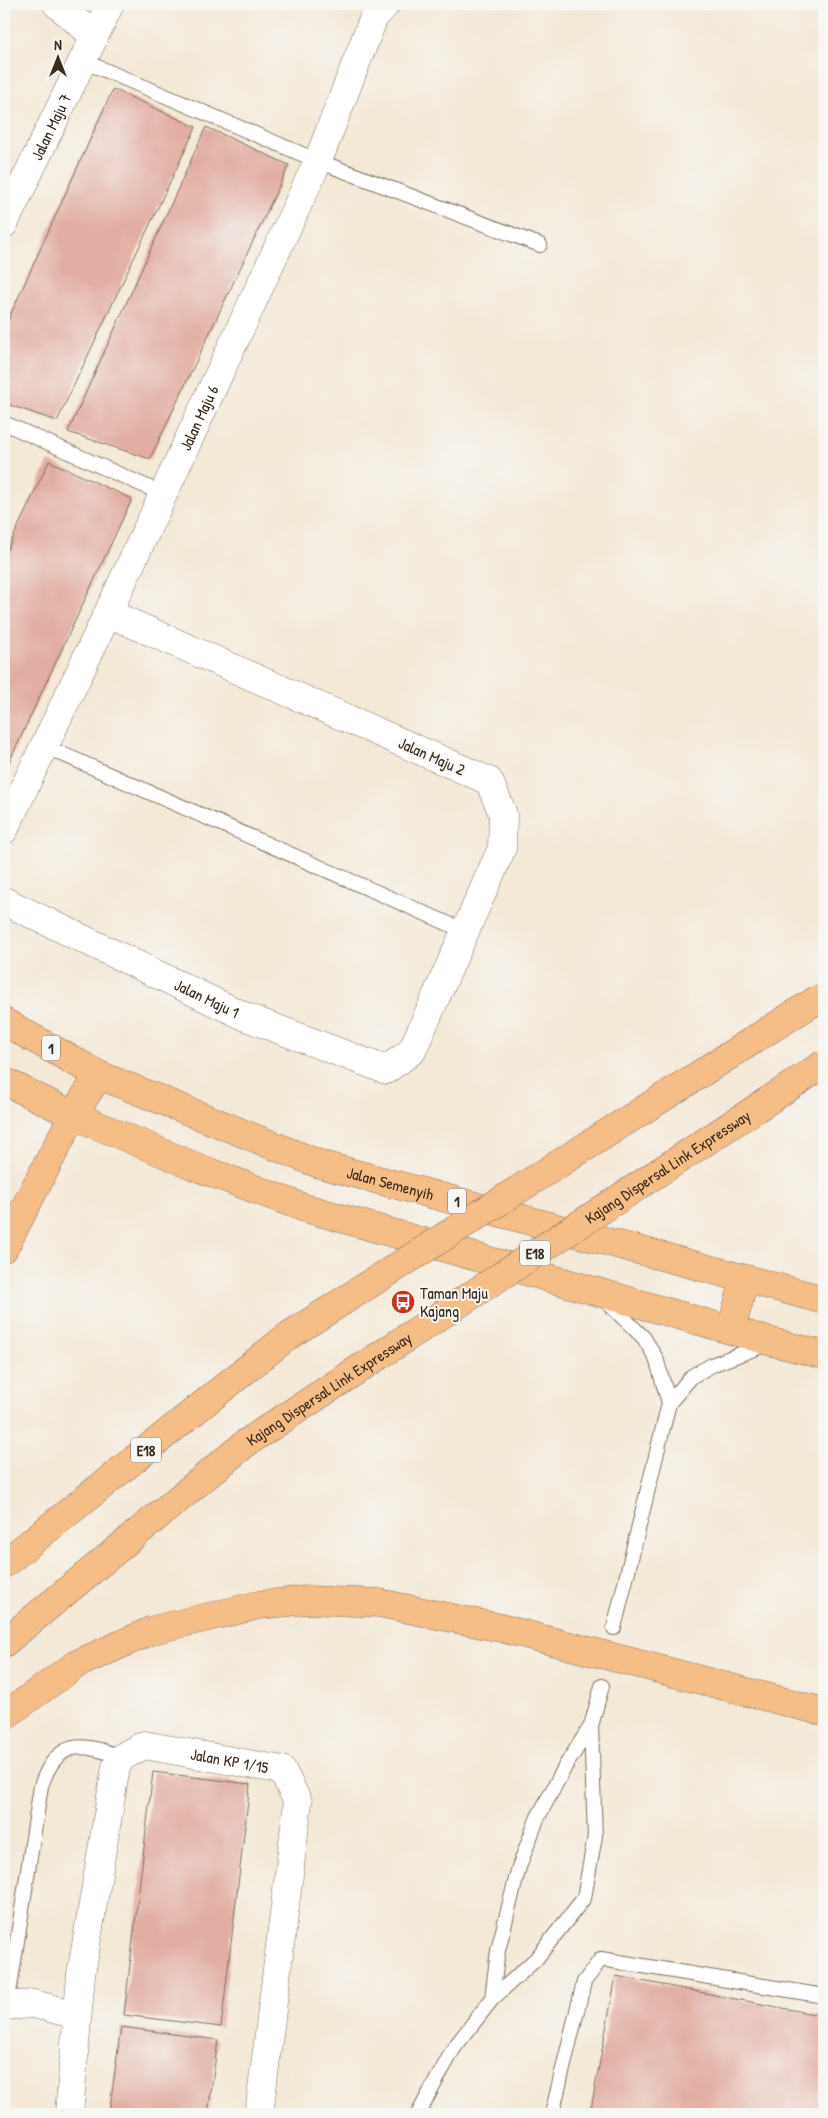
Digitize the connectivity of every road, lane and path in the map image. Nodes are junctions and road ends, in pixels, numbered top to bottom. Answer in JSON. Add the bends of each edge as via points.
{"nodes":[{"id":1,"x":57,"y":4,"type":"edge"},
{"id":2,"x":110,"y":4,"type":"edge"},
{"id":3,"x":386,"y":4,"type":"edge"},
{"id":4,"x":94,"y":36,"type":"junction"},
{"id":5,"x":81,"y":60,"type":"junction"},
{"id":6,"x":318,"y":161,"type":"junction"},
{"id":7,"x":4,"y":224,"type":"edge"},
{"id":8,"x":540,"y":245,"type":"dead end"},
{"id":9,"x":4,"y":423,"type":"edge"},
{"id":10,"x":163,"y":494,"type":"junction"},
{"id":11,"x":108,"y":613,"type":"junction"},
{"id":12,"x":44,"y":746,"type":"junction"},
{"id":13,"x":4,"y":830,"type":"edge"},
{"id":14,"x":4,"y":900,"type":"edge"},
{"id":15,"x":465,"y":931,"type":"junction"},
{"id":16,"x":821,"y":997,"type":"edge"},
{"id":17,"x":4,"y":1022,"type":"edge"},
{"id":18,"x":412,"y":1051,"type":"joint"},
{"id":19,"x":824,"y":1064,"type":"edge"},
{"id":20,"x":99,"y":1074,"type":"junction"},
{"id":21,"x":4,"y":1081,"type":"edge"},
{"id":22,"x":73,"y":1115,"type":"junction"},
{"id":23,"x":4,"y":1239,"type":"edge"},
{"id":24,"x":745,"y":1279,"type":"junction"},
{"id":25,"x":596,"y":1292,"type":"junction"},
{"id":26,"x":824,"y":1300,"type":"edge"},
{"id":27,"x":731,"y":1330,"type":"junction"},
{"id":28,"x":772,"y":1342,"type":"junction"},
{"id":29,"x":824,"y":1355,"type":"edge"},
{"id":30,"x":669,"y":1403,"type":"junction"},
{"id":31,"x":4,"y":1564,"type":"edge"},
{"id":32,"x":614,"y":1628,"type":"dead end"},
{"id":33,"x":4,"y":1642,"type":"edge"},
{"id":34,"x":602,"y":1686,"type":"dead end"},
{"id":35,"x":824,"y":1712,"type":"edge"},
{"id":36,"x":4,"y":1716,"type":"edge"},
{"id":37,"x":591,"y":1726,"type":"junction"},
{"id":38,"x":122,"y":1757,"type":"junction"},
{"id":39,"x":824,"y":1996,"type":"edge"},
{"id":40,"x":492,"y":1999,"type":"junction"},
{"id":41,"x":5,"y":2006,"type":"edge"},
{"id":42,"x":77,"y":2015,"type":"junction"},
{"id":43,"x":69,"y":2114,"type":"edge"},
{"id":44,"x":259,"y":2114,"type":"edge"},
{"id":45,"x":418,"y":2114,"type":"edge"},
{"id":46,"x":552,"y":2114,"type":"edge"}],
"edges":[{"from":1,"to":4,"type":"street"},
{"from":2,"to":4,"type":"street","name":"Jalan Maju 7"},
{"from":3,"to":6,"type":"street","name":"Jalan Maju 6","via":[[374,17]]},
{"from":4,"to":5,"type":"street","name":"Jalan Maju 7"},
{"from":5,"to":6,"type":"lane"},
{"from":5,"to":7,"type":"street","name":"Jalan Maju 7"},
{"from":6,"to":8,"type":"lane"},
{"from":6,"to":10,"type":"street","name":"Jalan Maju 6"},
{"from":9,"to":10,"type":"lane"},
{"from":10,"to":11,"type":"street","name":"Jalan Maju 6"},
{"from":11,"to":12,"type":"street","name":"Jalan Maju 6"},
{"from":11,"to":15,"type":"street","name":"Jalan Maju 2","via":[[490,781],[503,814],[502,848]]},
{"from":12,"to":13,"type":"street","name":"Jalan Maju 6"},
{"from":12,"to":15,"type":"lane"},
{"from":14,"to":18,"type":"street","name":"Jalan Maju 1","via":[[246,1017],[386,1070]]},
{"from":15,"to":18,"type":"street","name":"Jalan Maju 2"},
{"from":16,"to":31,"type":"main road","number":"E18","bridge":true,"via":[[288,1336]]},
{"from":17,"to":20,"type":"main road","name":"Jalan Semenyih","number":"1"},
{"from":19,"to":33,"type":"main road","name":"Kajang Dispersal Link Expressway","number":"E18","bridge":true,"via":[[246,1443]]},
{"from":20,"to":22,"type":"main road"},
{"from":20,"to":24,"type":"main road","name":"Jalan Semenyih","number":"1","via":[[319,1164]]},
{"from":21,"to":22,"type":"main road"},
{"from":22,"to":23,"type":"main road"},
{"from":22,"to":25,"type":"main road","via":[[302,1207]]},
{"from":24,"to":26,"type":"main road","name":"Jalan Semenyih","number":"1"},
{"from":24,"to":27,"type":"main road"},
{"from":25,"to":27,"type":"main road"},
{"from":25,"to":30,"type":"lane","via":[[644,1338],[656,1358]]},
{"from":27,"to":28,"type":"main road"},
{"from":28,"to":29,"type":"main road"},
{"from":28,"to":30,"type":"lane","via":[[692,1376]]},
{"from":30,"to":32,"type":"lane"},
{"from":34,"to":37,"type":"lane"},
{"from":35,"to":36,"type":"main road","via":[[501,1628],[379,1603],[308,1600],[259,1605],[153,1630],[77,1664]]},
{"from":37,"to":40,"type":"lane","via":[[538,1819],[519,1867],[498,1950]]},
{"from":37,"to":40,"type":"lane","via":[[595,1836],[584,1898],[536,1959]]},
{"from":38,"to":41,"type":"lane","via":[[94,1747],[70,1747],[48,1765],[41,1786]]},
{"from":38,"to":42,"type":"street","via":[[116,1767]]},
{"from":38,"to":44,"type":"street","name":"Jalan KP 1/15","via":[[144,1745],[282,1770],[298,1802]]},
{"from":39,"to":46,"type":"lane","via":[[601,1959],[584,1982]]},
{"from":40,"to":45,"type":"lane","via":[[454,2048]]},
{"from":41,"to":42,"type":"street","via":[[34,2004]]},
{"from":42,"to":43,"type":"street"}]}
